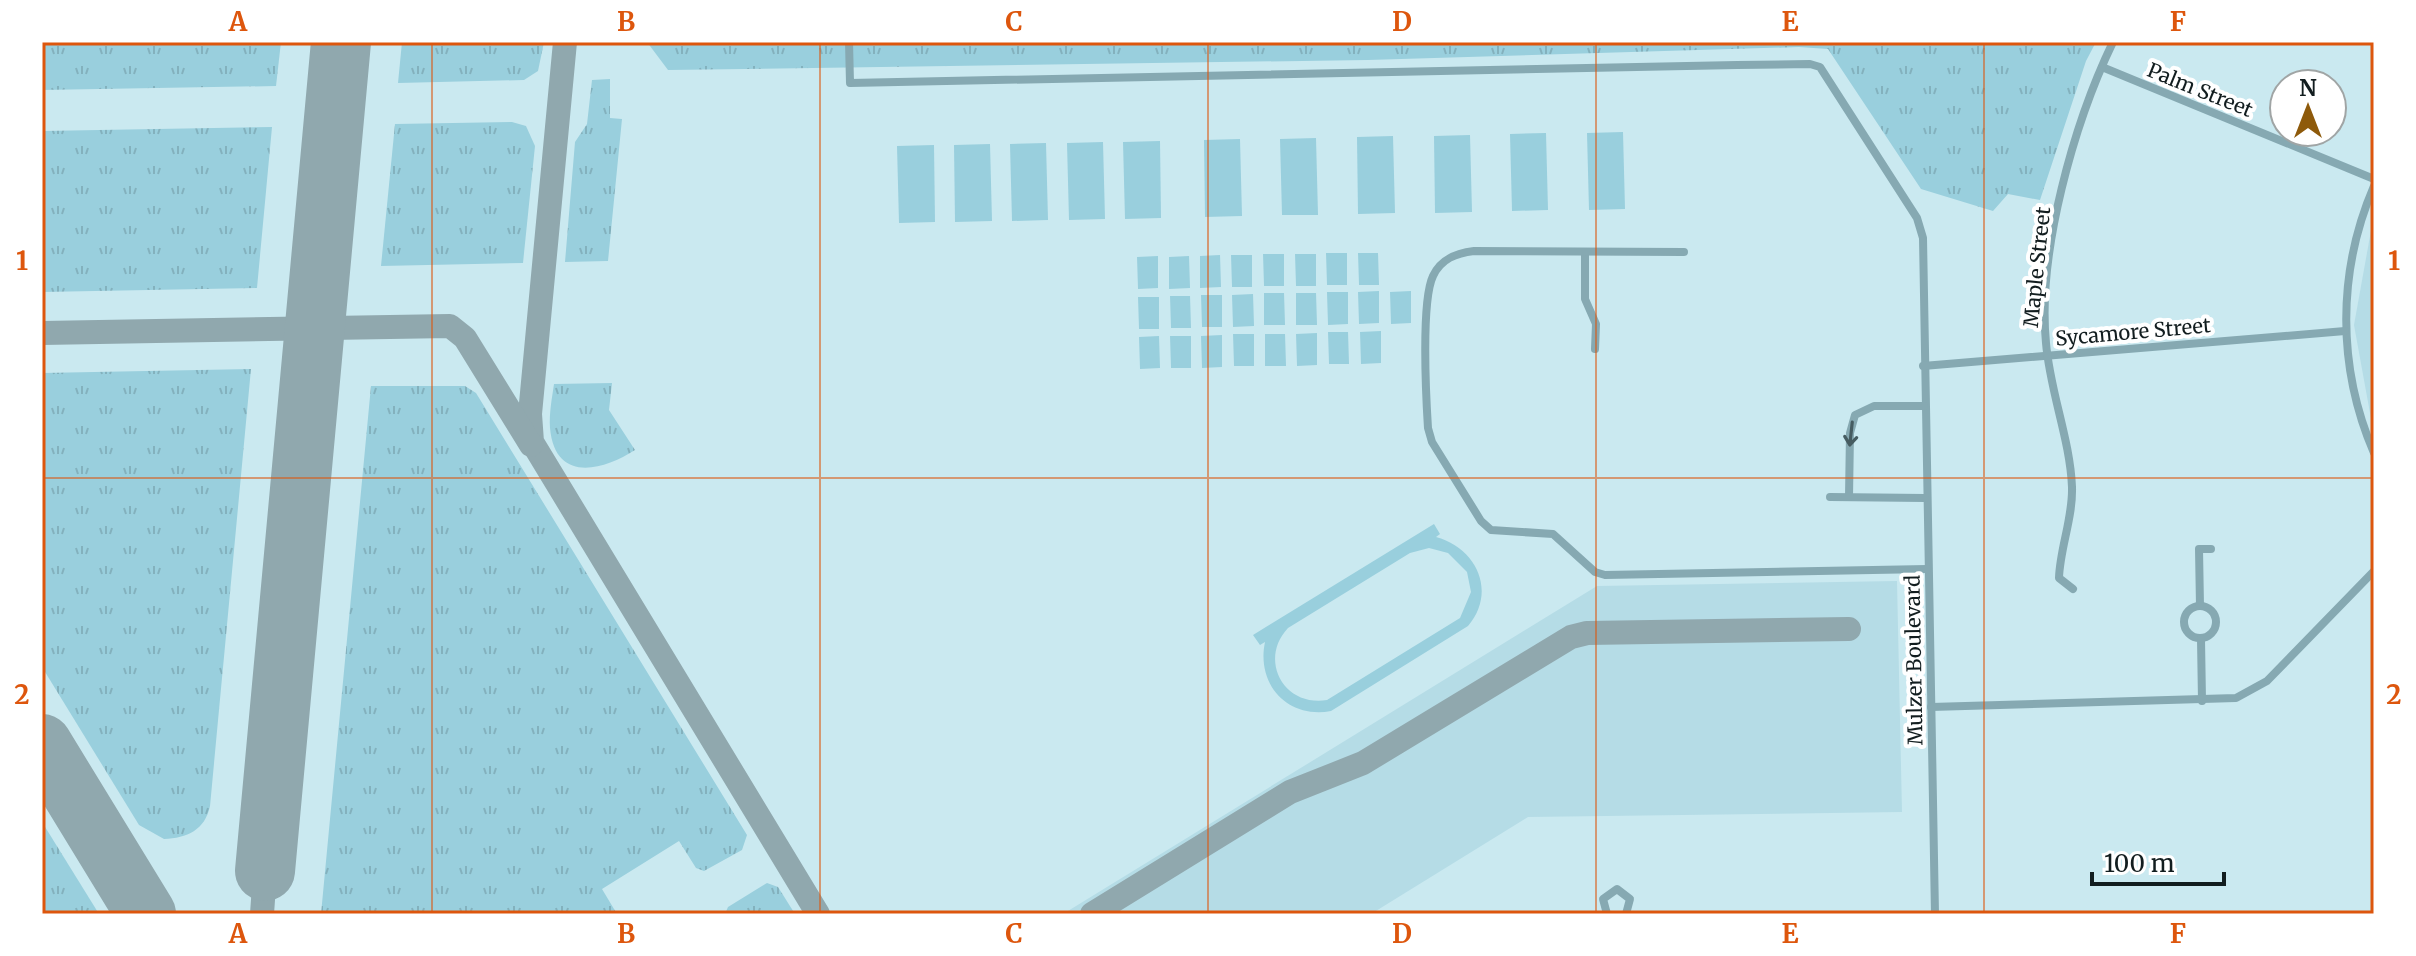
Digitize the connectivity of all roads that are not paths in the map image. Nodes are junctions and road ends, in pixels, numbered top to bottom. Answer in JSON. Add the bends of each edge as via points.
{"nodes":[{"id":1,"x":849,"y":42,"type":"edge"},
{"id":2,"x":2113,"y":42,"type":"edge"},
{"id":3,"x":2102,"y":67,"type":"junction"},
{"id":4,"x":2374,"y":179,"type":"edge"},
{"id":5,"x":2374,"y":186,"type":"edge"},
{"id":6,"x":1585,"y":252,"type":"junction"},
{"id":7,"x":1684,"y":252,"type":"dead end"},
{"id":8,"x":2345,"y":331,"type":"junction"},
{"id":9,"x":1595,"y":349,"type":"dead end"},
{"id":10,"x":2047,"y":355,"type":"junction"},
{"id":11,"x":1923,"y":366,"type":"junction"},
{"id":12,"x":1924,"y":406,"type":"junction"},
{"id":13,"x":2374,"y":453,"type":"edge"},
{"id":14,"x":1830,"y":497,"type":"dead end"},
{"id":15,"x":1849,"y":497,"type":"junction"},
{"id":16,"x":1925,"y":498,"type":"junction"},
{"id":17,"x":2211,"y":549,"type":"dead end"},
{"id":18,"x":1927,"y":569,"type":"junction"},
{"id":19,"x":2374,"y":571,"type":"edge"},
{"id":20,"x":2073,"y":589,"type":"dead end"},
{"id":21,"x":2200,"y":606,"type":"junction"},
{"id":22,"x":2201,"y":639,"type":"junction"},
{"id":23,"x":2202,"y":701,"type":"junction"},
{"id":24,"x":1931,"y":707,"type":"junction"},
{"id":25,"x":1607,"y":914,"type":"edge"},
{"id":26,"x":1627,"y":914,"type":"edge"},
{"id":27,"x":1935,"y":914,"type":"edge"}],
"edges":[{"from":1,"to":11,"type":"street","name":"Mulzer Boulevard","via":[[850,83],[1816,65],[1853,114],[1920,225]]},
{"from":2,"to":3,"type":"street","name":"Maple Street"},
{"from":3,"to":4,"type":"street","name":"Palm Street"},
{"from":3,"to":10,"type":"street","name":"Maple Street","via":[[2057,213],[2046,304]]},
{"from":5,"to":8,"type":"street","via":[[2351,258]]},
{"from":6,"to":7,"type":"street"},
{"from":6,"to":9,"type":"street","via":[[1585,299],[1596,324]]},
{"from":6,"to":18,"type":"street","via":[[1463,252],[1444,261],[1432,277],[1429,434],[1487,526],[1504,533],[1553,534],[1605,575]]},
{"from":8,"to":10,"type":"street","name":"Sycamore Street"},
{"from":8,"to":13,"type":"street","via":[[2351,383]]},
{"from":10,"to":11,"type":"street","name":"Sycamore Street"},
{"from":10,"to":20,"type":"street","name":"Maple Street","via":[[2072,486],[2059,578]]},
{"from":11,"to":12,"type":"street","name":"Mulzer Boulevard"},
{"from":12,"to":15,"type":"street","one_way":true,"via":[[1874,406],[1855,415]]},
{"from":12,"to":16,"type":"street","name":"Mulzer Boulevard"},
{"from":14,"to":15,"type":"street"},
{"from":15,"to":16,"type":"street"},
{"from":16,"to":18,"type":"street","name":"Mulzer Boulevard"},
{"from":17,"to":21,"type":"street","via":[[2199,549]]},
{"from":18,"to":24,"type":"street","name":"Mulzer Boulevard"},
{"from":19,"to":23,"type":"street","via":[[2260,687],[2236,698]]},
{"from":21,"to":22,"type":"street","via":[[2188,611],[2184,622],[2189,634]]},
{"from":21,"to":22,"type":"street","via":[[2212,610],[2217,624]]},
{"from":22,"to":23,"type":"street"},
{"from":23,"to":24,"type":"street"},
{"from":24,"to":27,"type":"street","name":"Mulzer Boulevard"},
{"from":25,"to":26,"type":"street","via":[[1603,899],[1617,889],[1630,899]]}]}
